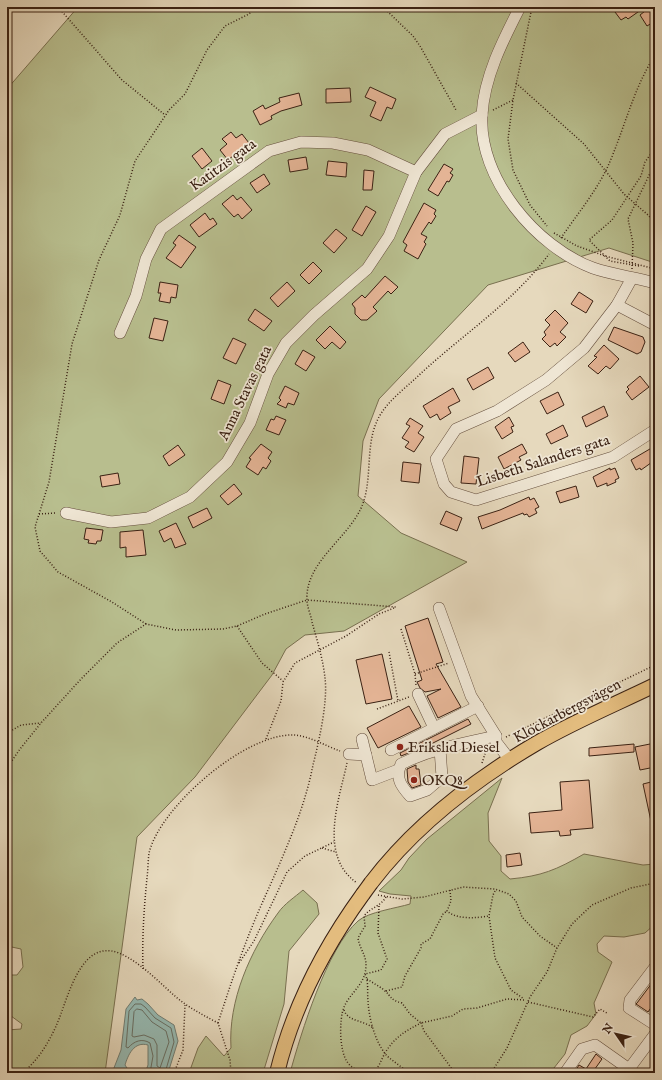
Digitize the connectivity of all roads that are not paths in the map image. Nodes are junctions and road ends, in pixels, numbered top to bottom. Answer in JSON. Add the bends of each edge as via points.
{"nodes":[{"id":1,"x":520,"y":7,"type":"edge"},
{"id":2,"x":482,"y":115,"type":"junction"},
{"id":3,"x":416,"y":172,"type":"junction"},
{"id":4,"x":632,"y":278,"type":"junction"},
{"id":5,"x":655,"y":283,"type":"edge"},
{"id":6,"x":617,"y":305,"type":"junction"},
{"id":7,"x":655,"y":325,"type":"edge"},
{"id":8,"x":120,"y":333,"type":"dead end"},
{"id":9,"x":655,"y":430,"type":"edge"},
{"id":10,"x":66,"y":513,"type":"road end"},
{"id":11,"x":439,"y":608,"type":"dead end"},
{"id":12,"x":655,"y":685,"type":"edge"},
{"id":13,"x":418,"y":694,"type":"road end"},
{"id":14,"x":478,"y":706,"type":"junction"},
{"id":15,"x":434,"y":728,"type":"junction"},
{"id":16,"x":496,"y":736,"type":"junction"},
{"id":17,"x":362,"y":739,"type":"dead end"},
{"id":18,"x":440,"y":749,"type":"junction"},
{"id":19,"x":391,"y":750,"type":"dead end"},
{"id":20,"x":349,"y":754,"type":"road end"},
{"id":21,"x":366,"y":755,"type":"junction"},
{"id":22,"x":510,"y":760,"type":"junction"},
{"id":23,"x":398,"y":770,"type":"junction"},
{"id":24,"x":655,"y":967,"type":"edge"},
{"id":25,"x":654,"y":1031,"type":"edge"},
{"id":26,"x":628,"y":1071,"type":"edge"},
{"id":27,"x":276,"y":1073,"type":"edge"},
{"id":28,"x":565,"y":1073,"type":"edge"}],
"edges":[{"from":1,"to":2,"type":"street","via":[[490,72]]},
{"from":2,"to":3,"type":"street","name":"Anna Stavas gata","via":[[445,134]]},
{"from":2,"to":4,"type":"street","via":[[484,143],[495,178],[511,203],[534,228],[558,241],[593,268]]},
{"from":3,"to":8,"type":"street","name":"Katitzis gata","via":[[368,150],[333,143],[301,142],[269,151],[161,229],[146,259],[136,296]]},
{"from":3,"to":10,"type":"street","name":"Anna Stavas gata","via":[[389,236],[367,269],[286,343],[268,374],[250,423],[227,462],[190,497],[148,518],[111,522]]},
{"from":4,"to":5,"type":"street"},
{"from":4,"to":6,"type":"street","name":"Lisbeth Salanders gata"},
{"from":6,"to":7,"type":"street"},
{"from":6,"to":9,"type":"street","name":"Lisbeth Salanders gata","via":[[584,348],[546,380],[497,411],[456,428],[436,460],[444,484],[451,492],[476,500],[613,456]]},
{"from":11,"to":14,"type":"street","via":[[471,696]]},
{"from":12,"to":22,"type":"main road","name":"Klockarbergsvägen","via":[[542,740]]},
{"from":13,"to":15,"type":"street"},
{"from":14,"to":15,"type":"street"},
{"from":14,"to":16,"type":"street"},
{"from":15,"to":19,"type":"street"},
{"from":16,"to":18,"type":"street"},
{"from":16,"to":22,"type":"street","via":[[496,742]]},
{"from":17,"to":21,"type":"street"},
{"from":18,"to":23,"type":"street","via":[[419,755],[402,764]]},
{"from":18,"to":23,"type":"street","via":[[442,777],[427,790],[410,796],[401,786]]},
{"from":20,"to":21,"type":"street"},
{"from":21,"to":23,"type":"street","via":[[372,780]]},
{"from":22,"to":27,"type":"main road","name":"Klockarbergsvägen","via":[[462,792],[428,820],[401,847],[367,889],[341,924],[310,980],[284,1043]]},
{"from":24,"to":25,"type":"street","via":[[630,1000],[629,1008]]},
{"from":25,"to":26,"type":"street"},
{"from":26,"to":28,"type":"street","via":[[595,1045],[582,1049]]}]}
